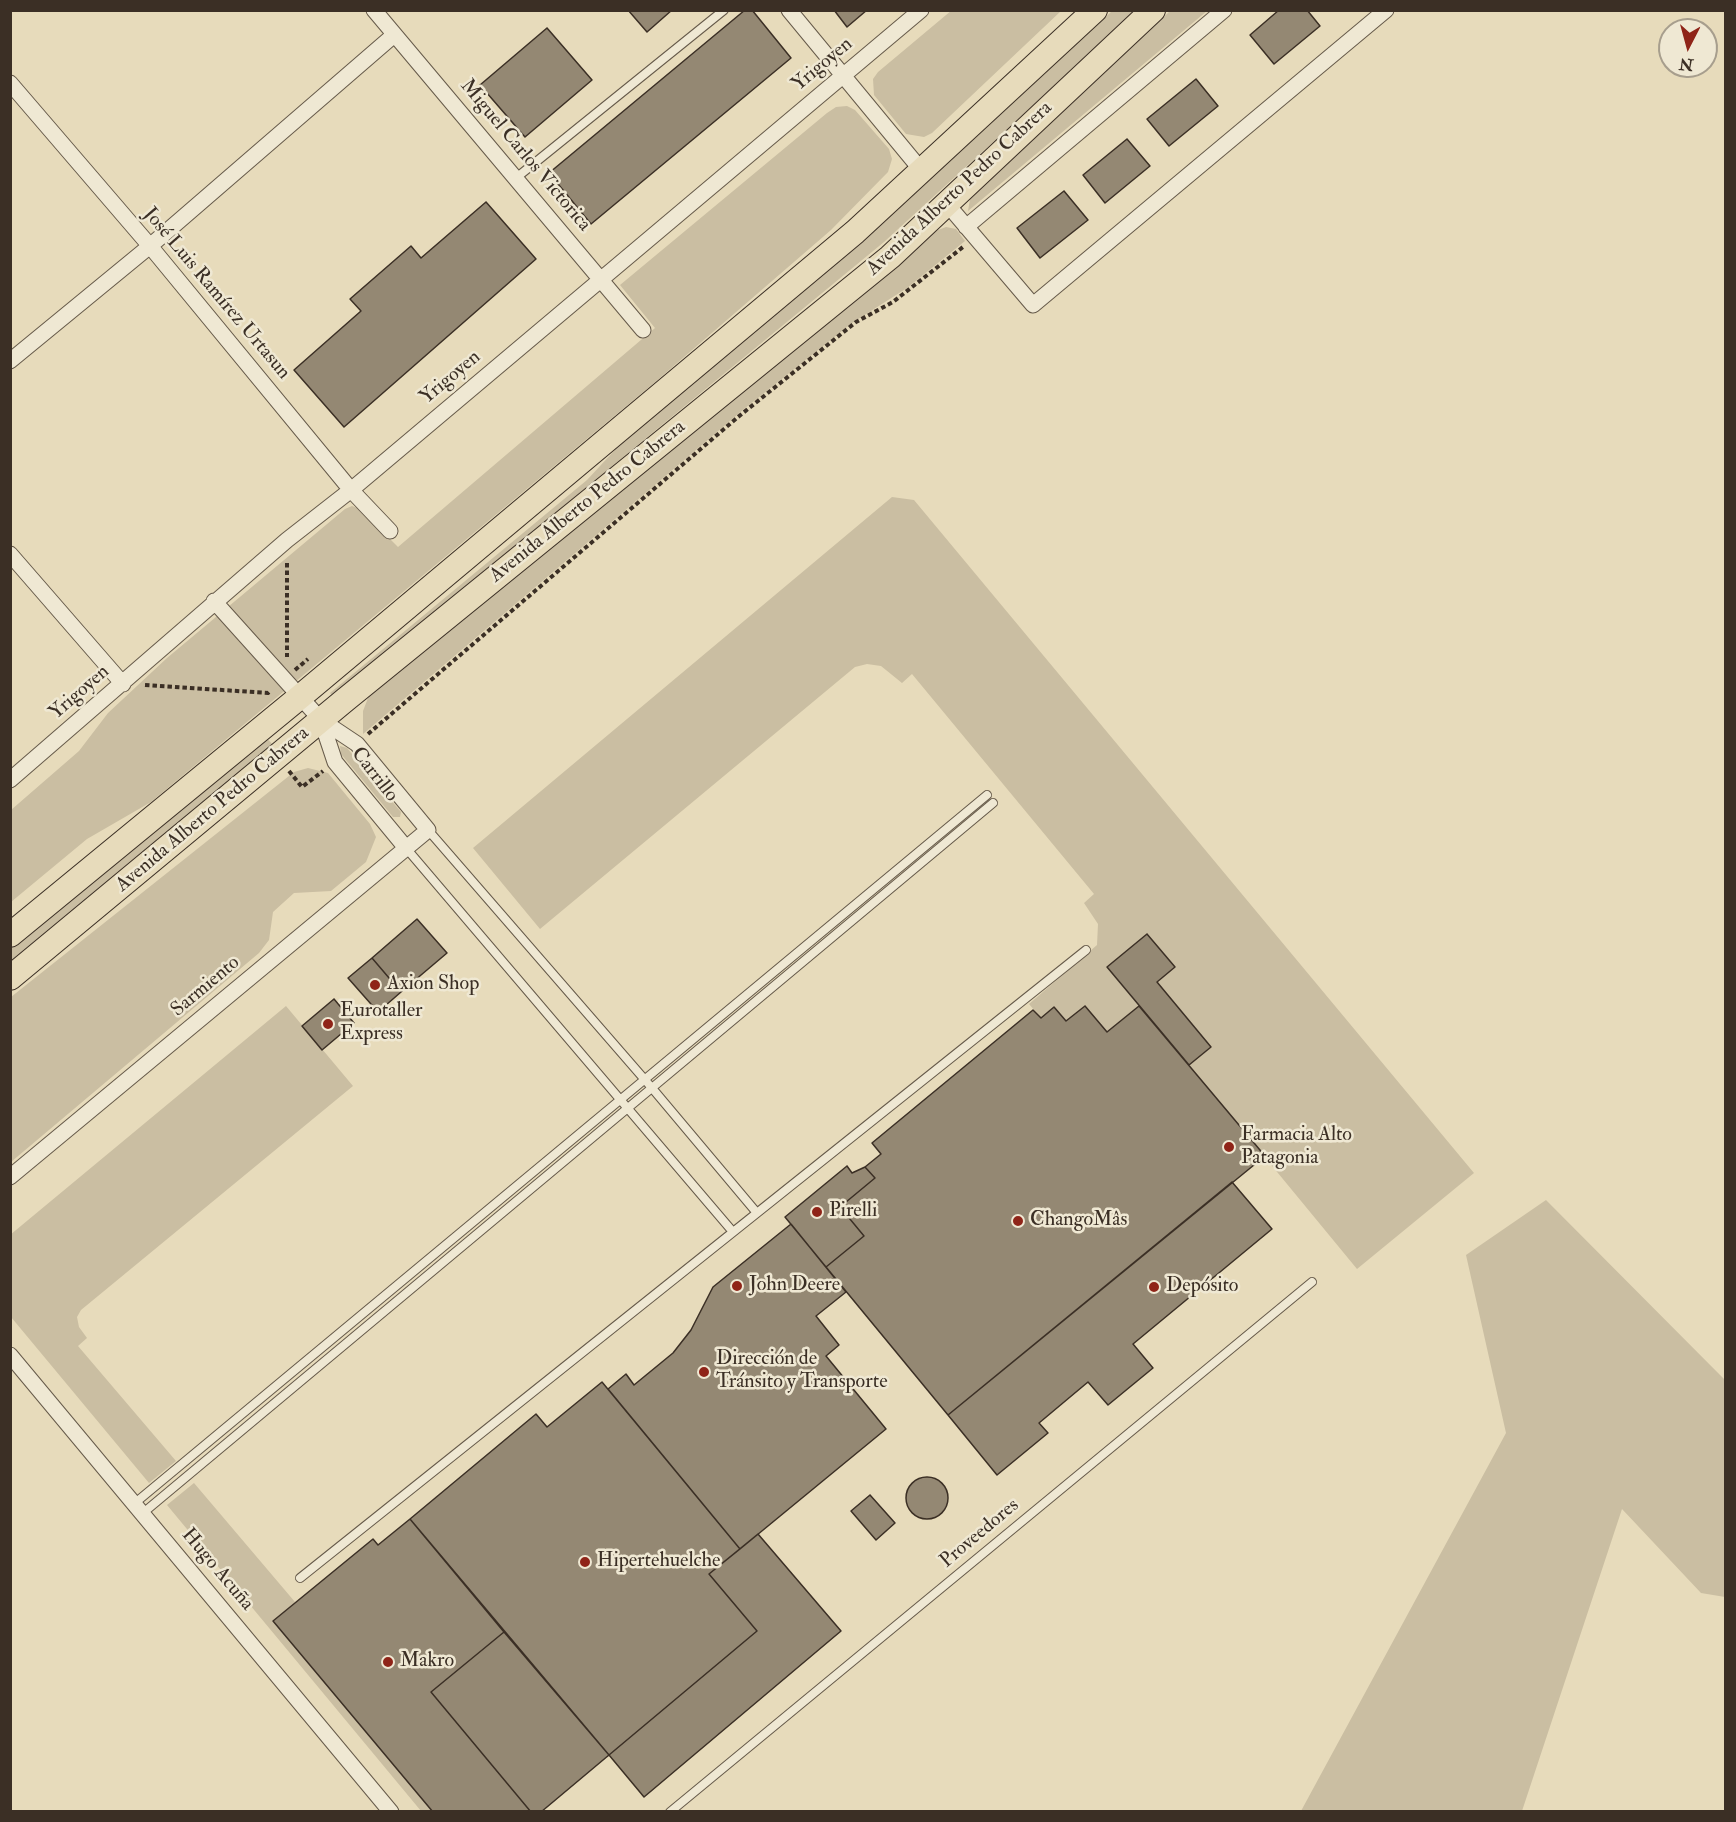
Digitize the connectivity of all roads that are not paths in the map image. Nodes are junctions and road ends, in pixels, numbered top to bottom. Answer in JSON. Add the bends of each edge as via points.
{"nodes":[{"id":1,"x":374,"y":10,"type":"edge"},
{"id":2,"x":724,"y":10,"type":"edge"},
{"id":3,"x":789,"y":10,"type":"edge"},
{"id":4,"x":921,"y":10,"type":"edge"},
{"id":5,"x":1095,"y":10,"type":"edge"},
{"id":6,"x":1153,"y":10,"type":"edge"},
{"id":7,"x":1224,"y":10,"type":"edge"},
{"id":8,"x":1386,"y":10,"type":"edge"},
{"id":9,"x":394,"y":35,"type":"junction"},
{"id":10,"x":843,"y":76,"type":"junction"},
{"id":11,"x":10,"y":83,"type":"edge"},
{"id":12,"x":922,"y":171,"type":"junction"},
{"id":13,"x":516,"y":178,"type":"junction"},
{"id":14,"x":947,"y":204,"type":"junction"},
{"id":15,"x":970,"y":231,"type":"junction"},
{"id":16,"x":150,"y":246,"type":"junction"},
{"id":17,"x":601,"y":279,"type":"junction"},
{"id":18,"x":643,"y":330,"type":"dead end"},
{"id":19,"x":10,"y":362,"type":"edge"},
{"id":20,"x":351,"y":490,"type":"junction"},
{"id":21,"x":390,"y":531,"type":"dead end"},
{"id":22,"x":10,"y":554,"type":"edge"},
{"id":23,"x":214,"y":601,"type":"junction"},
{"id":24,"x":123,"y":684,"type":"junction"},
{"id":25,"x":301,"y":696,"type":"junction"},
{"id":26,"x":321,"y":720,"type":"junction"},
{"id":27,"x":10,"y":780,"type":"edge"},
{"id":28,"x":987,"y":795,"type":"dead end"},
{"id":29,"x":993,"y":803,"type":"dead end"},
{"id":30,"x":428,"y":830,"type":"junction"},
{"id":31,"x":406,"y":848,"type":"junction"},
{"id":32,"x":10,"y":935,"type":"edge"},
{"id":33,"x":1086,"y":950,"type":"dead end"},
{"id":34,"x":10,"y":978,"type":"edge"},
{"id":35,"x":645,"y":1079,"type":"junction"},
{"id":36,"x":652,"y":1088,"type":"junction"},
{"id":37,"x":621,"y":1099,"type":"junction"},
{"id":38,"x":629,"y":1107,"type":"junction"},
{"id":39,"x":10,"y":1177,"type":"edge"},
{"id":40,"x":757,"y":1213,"type":"junction"},
{"id":41,"x":733,"y":1232,"type":"junction"},
{"id":42,"x":1312,"y":1282,"type":"dead end"},
{"id":43,"x":10,"y":1355,"type":"edge"},
{"id":44,"x":139,"y":1508,"type":"junction"},
{"id":45,"x":300,"y":1578,"type":"dead end"},
{"id":46,"x":391,"y":1812,"type":"edge"},
{"id":47,"x":670,"y":1812,"type":"edge"}],
"edges":[{"from":1,"to":9,"type":"street","name":"Miguel Carlos Victorica"},
{"from":2,"to":13,"type":"lane"},
{"from":3,"to":10,"type":"street"},
{"from":4,"to":10,"type":"street","name":"Yrigoyen"},
{"from":5,"to":12,"type":"main road","name":"Avenida Alberto Pedro Cabrera"},
{"from":6,"to":14,"type":"main road","name":"Avenida Alberto Pedro Cabrera"},
{"from":7,"to":15,"type":"street"},
{"from":8,"to":15,"type":"street","via":[[1033,305]]},
{"from":9,"to":13,"type":"street","name":"Miguel Carlos Victorica"},
{"from":9,"to":16,"type":"street"},
{"from":10,"to":12,"type":"street"},
{"from":10,"to":17,"type":"street","name":"Yrigoyen"},
{"from":11,"to":16,"type":"street","name":"José Luis Ramírez Urtasun"},
{"from":12,"to":25,"type":"main road","name":"Avenida Alberto Pedro Cabrera","via":[[847,239]]},
{"from":13,"to":17,"type":"street","name":"Miguel Carlos Victorica"},
{"from":14,"to":15,"type":"street"},
{"from":14,"to":26,"type":"main road","name":"Avenida Alberto Pedro Cabrera","via":[[875,269]]},
{"from":16,"to":19,"type":"street"},
{"from":16,"to":20,"type":"street","name":"José Luis Ramírez Urtasun"},
{"from":17,"to":18,"type":"street","name":"Miguel Carlos Victorica"},
{"from":17,"to":20,"type":"street","name":"Yrigoyen"},
{"from":20,"to":21,"type":"street","name":"José Luis Ramírez Urtasun"},
{"from":20,"to":23,"type":"street","name":"Yrigoyen"},
{"from":22,"to":24,"type":"street"},
{"from":23,"to":24,"type":"street","name":"Yrigoyen"},
{"from":23,"to":25,"type":"street","name":"Carrillo"},
{"from":24,"to":27,"type":"street","name":"Yrigoyen"},
{"from":25,"to":26,"type":"street","name":"Carrillo"},
{"from":25,"to":32,"type":"main road","name":"Avenida Alberto Pedro Cabrera"},
{"from":26,"to":30,"type":"street","name":"Carrillo","via":[[357,744]]},
{"from":26,"to":31,"type":"street","name":"Carrillo","via":[[335,762]]},
{"from":26,"to":34,"type":"main road","name":"Avenida Alberto Pedro Cabrera"},
{"from":28,"to":35,"type":"lane"},
{"from":29,"to":36,"type":"lane"},
{"from":30,"to":31,"type":"street","name":"Sarmiento"},
{"from":30,"to":35,"type":"lane"},
{"from":31,"to":37,"type":"lane"},
{"from":31,"to":39,"type":"street","name":"Sarmiento"},
{"from":33,"to":40,"type":"lane"},
{"from":35,"to":36,"type":"lane"},
{"from":35,"to":37,"type":"lane"},
{"from":36,"to":38,"type":"lane"},
{"from":36,"to":40,"type":"lane"},
{"from":37,"to":38,"type":"lane"},
{"from":37,"to":44,"type":"lane"},
{"from":38,"to":41,"type":"lane"},
{"from":38,"to":44,"type":"lane"},
{"from":40,"to":41,"type":"lane"},
{"from":41,"to":45,"type":"lane"},
{"from":42,"to":47,"type":"lane","name":"Proveedores"},
{"from":43,"to":44,"type":"street","name":"Hugo Acuña"},
{"from":44,"to":46,"type":"street","name":"Hugo Acuña"}]}
